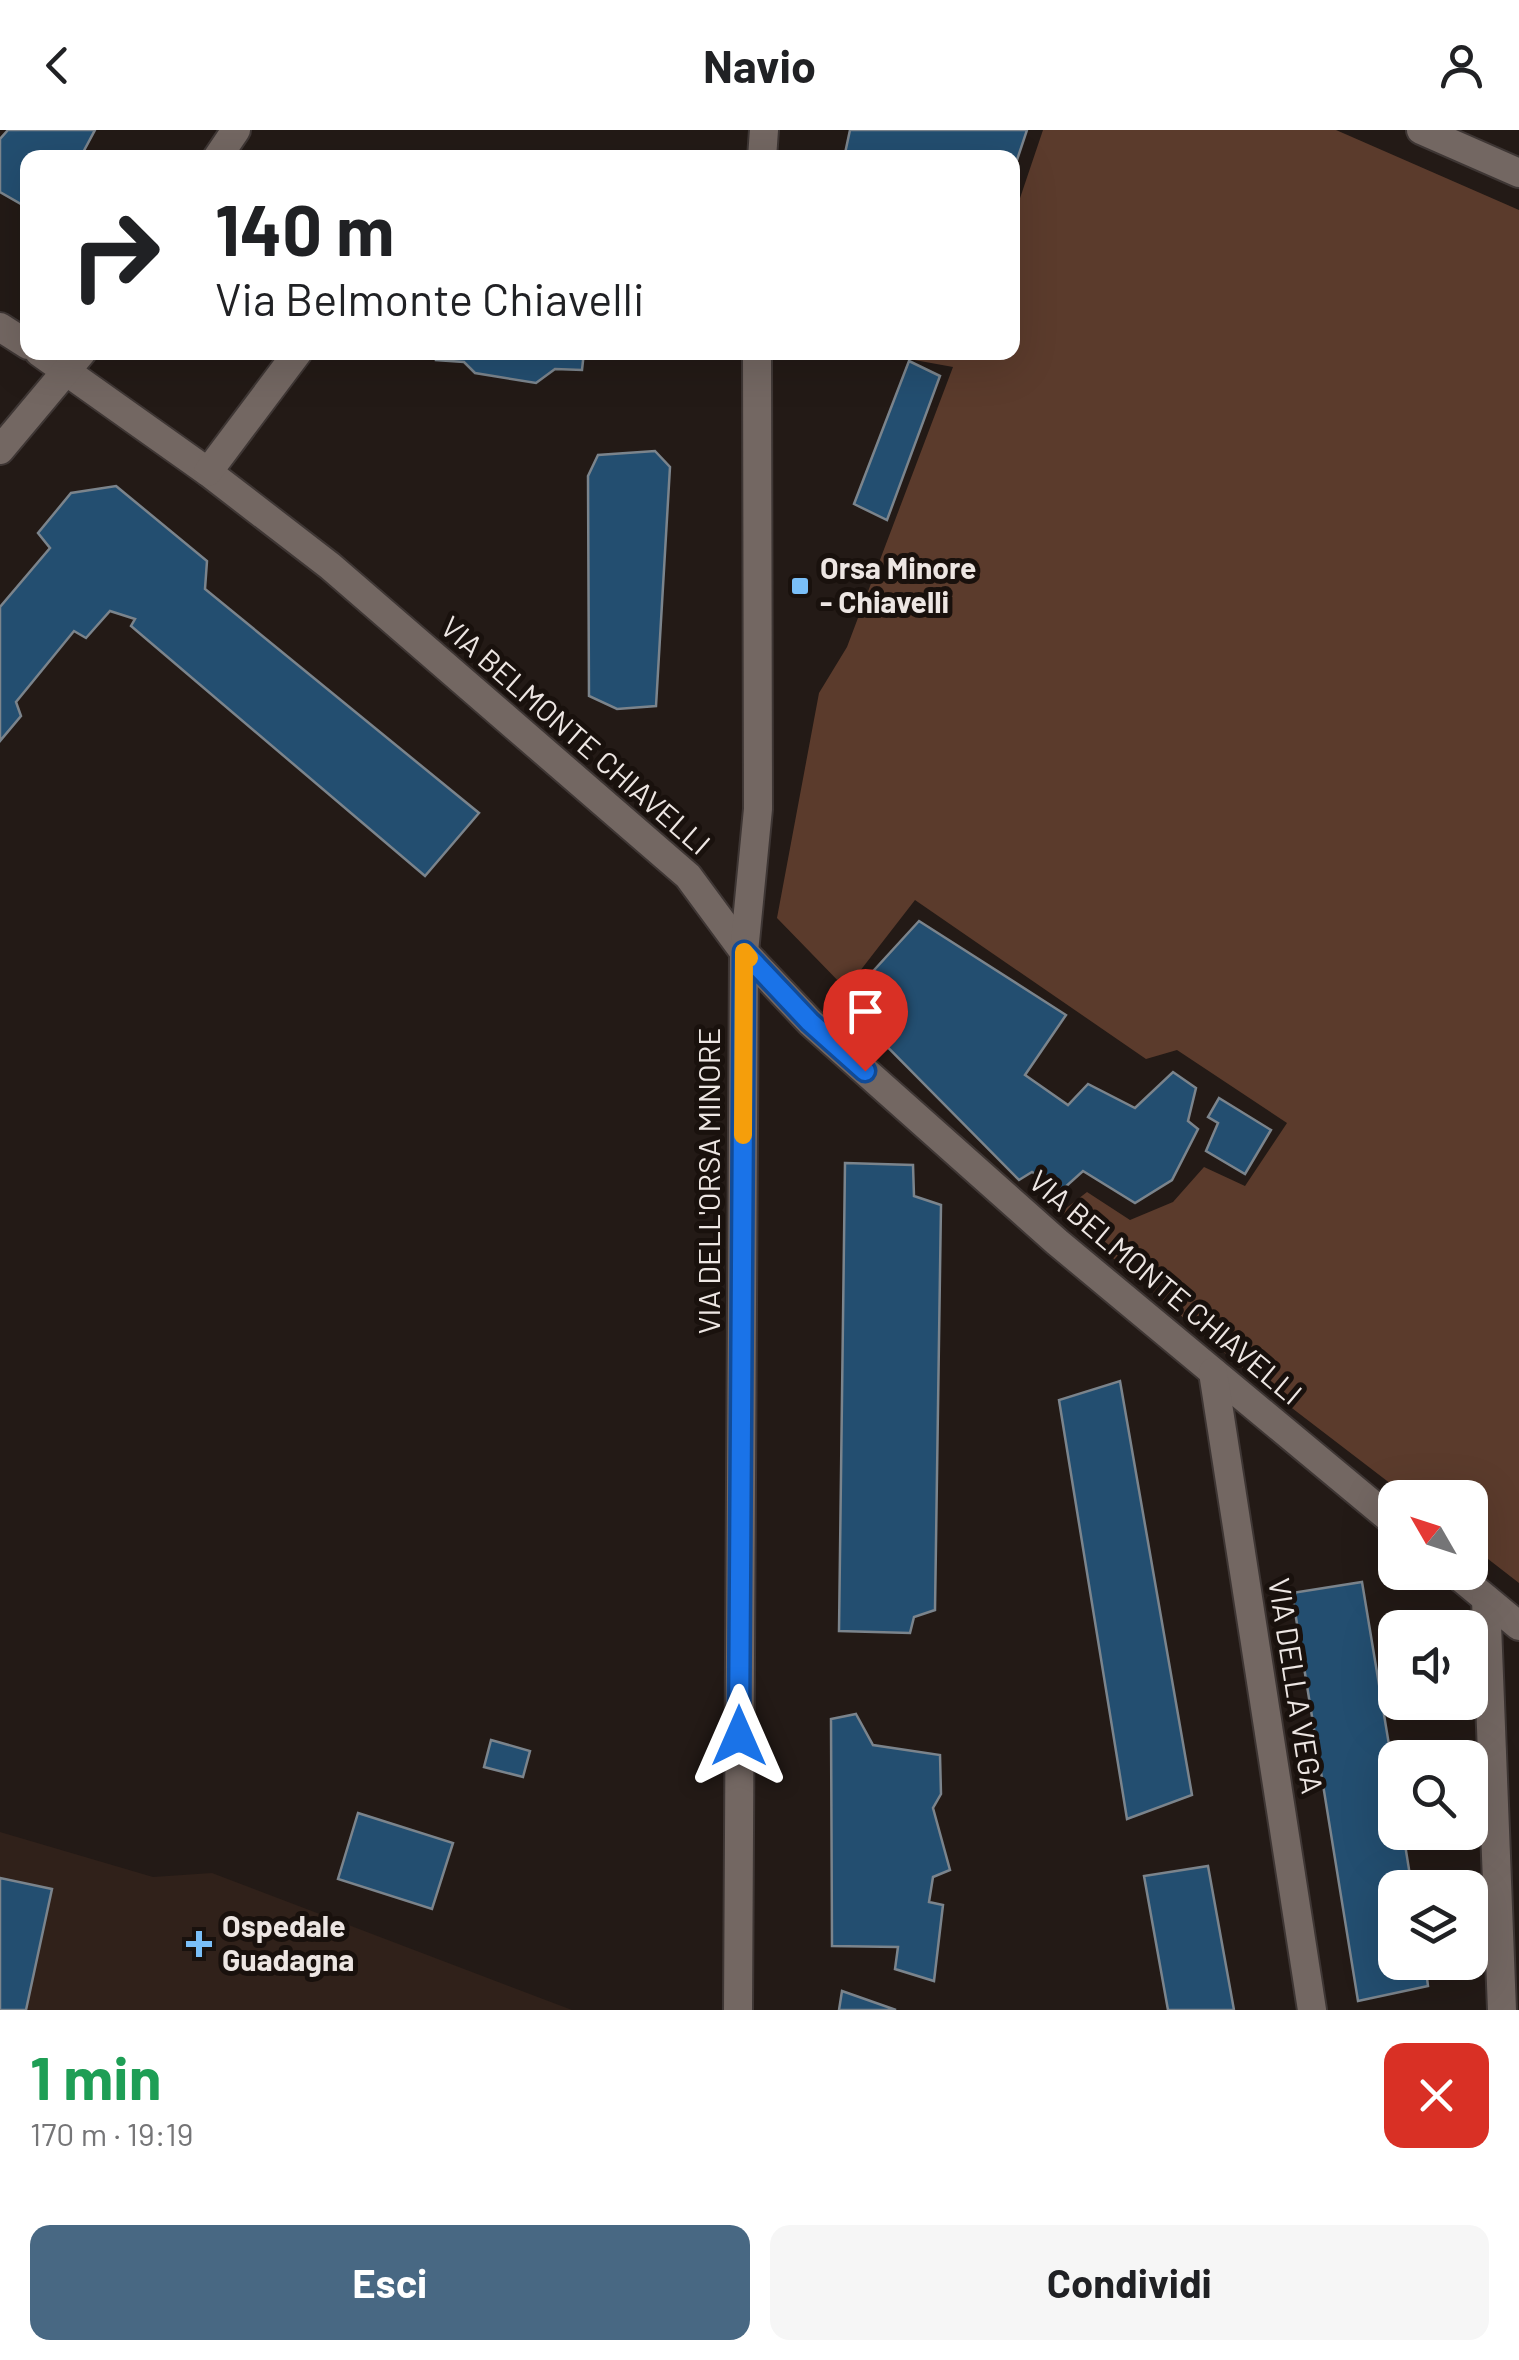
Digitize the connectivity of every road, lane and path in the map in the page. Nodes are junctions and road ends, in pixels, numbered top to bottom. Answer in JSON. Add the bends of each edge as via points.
{"nodes":[{"id":1,"x":1421,"y":130,"type":"edge"},
{"id":2,"x":1519,"y":173,"type":"edge"},
{"id":3,"x":292,"y":360,"type":"edge"},
{"id":4,"x":757,"y":360,"type":"edge"},
{"id":5,"x":75,"y":362,"type":"edge"},
{"id":6,"x":0,"y":450,"type":"edge"},
{"id":7,"x":208,"y":472,"type":"junction"},
{"id":8,"x":744,"y":952,"type":"junction"},
{"id":9,"x":1214,"y":1372,"type":"junction"},
{"id":10,"x":1378,"y":1509,"type":"edge"},
{"id":11,"x":1476,"y":1590,"type":"edge"},
{"id":12,"x":1486,"y":1598,"type":"junction"},
{"id":13,"x":1519,"y":1626,"type":"edge"},
{"id":14,"x":738,"y":2010,"type":"edge"},
{"id":15,"x":1312,"y":2010,"type":"edge"},
{"id":16,"x":1502,"y":2010,"type":"edge"}],
"edges":[{"from":1,"to":2,"type":"street"},
{"from":3,"to":7,"type":"street"},
{"from":4,"to":8,"type":"street","name":"VIA DELL'ORSA MINORE","via":[[758,809]]},
{"from":5,"to":6,"type":"street"},
{"from":5,"to":7,"type":"street","name":"VIA BELMONTE CHIAVELLI"},
{"from":7,"to":8,"type":"street","name":"VIA BELMONTE CHIAVELLI","via":[[330,566],[688,876]]},
{"from":8,"to":9,"type":"street","name":"VIA BELMONTE CHIAVELLI","via":[[839,1048]]},
{"from":8,"to":14,"type":"street","name":"VIA DELL'ORSA MINORE"},
{"from":9,"to":10,"type":"street","name":"VIA BELMONTE CHIAVELLI"},
{"from":9,"to":15,"type":"street","name":"VIA DELLA VEGA"},
{"from":11,"to":12,"type":"street"},
{"from":12,"to":13,"type":"street"},
{"from":12,"to":16,"type":"street"}]}
